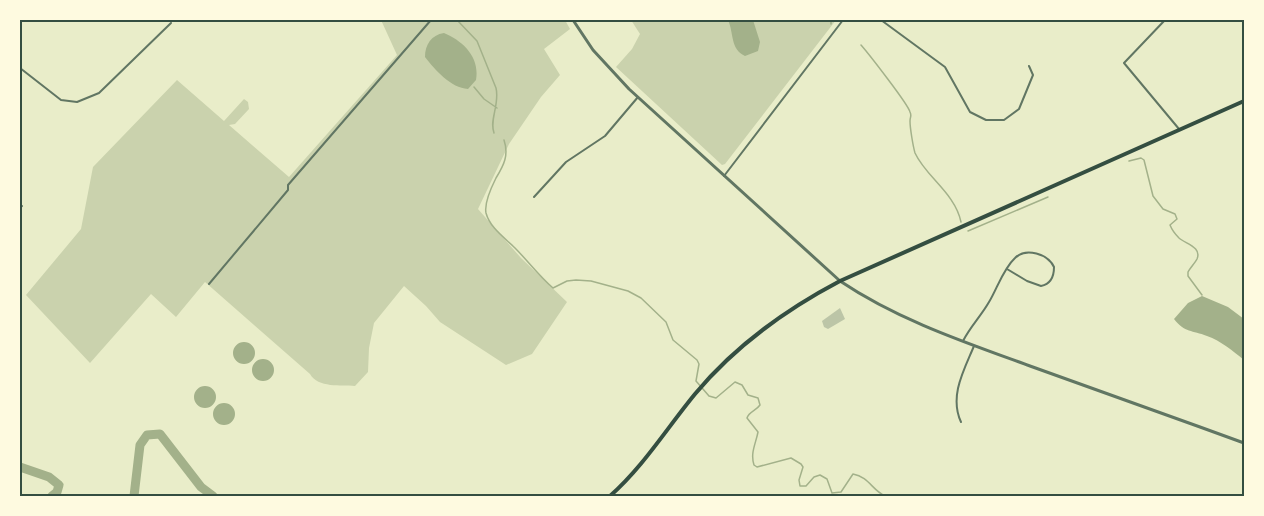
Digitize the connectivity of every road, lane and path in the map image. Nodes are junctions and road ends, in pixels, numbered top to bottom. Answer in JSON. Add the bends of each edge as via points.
{"nodes":[{"id":1,"x":431,"y":20,"type":"edge"},
{"id":2,"x":573,"y":20,"type":"edge"},
{"id":3,"x":843,"y":20,"type":"edge"},
{"id":4,"x":881,"y":20,"type":"edge"},
{"id":5,"x":1165,"y":20,"type":"edge"},
{"id":6,"x":171,"y":23,"type":"dead end"},
{"id":7,"x":1029,"y":66,"type":"dead end"},
{"id":8,"x":20,"y":68,"type":"edge"},
{"id":9,"x":638,"y":97,"type":"junction"},
{"id":10,"x":1245,"y":101,"type":"edge"},
{"id":11,"x":1180,"y":131,"type":"junction"},
{"id":12,"x":724,"y":176,"type":"junction"},
{"id":13,"x":534,"y":197,"type":"dead end"},
{"id":14,"x":1007,"y":269,"type":"junction"},
{"id":15,"x":840,"y":281,"type":"junction"},
{"id":16,"x":209,"y":284,"type":"dead end"},
{"id":17,"x":963,"y":341,"type":"junction"},
{"id":18,"x":974,"y":346,"type":"junction"},
{"id":19,"x":961,"y":422,"type":"dead end"},
{"id":20,"x":1245,"y":443,"type":"edge"},
{"id":21,"x":610,"y":496,"type":"edge"}],
"edges":[{"from":1,"to":16,"type":"street","via":[[288,185],[288,190]]},
{"from":2,"to":9,"type":"street","via":[[599,57]]},
{"from":3,"to":12,"type":"street"},
{"from":4,"to":7,"type":"street","via":[[945,68],[970,112],[986,120],[1004,120],[1019,110],[1033,75]]},
{"from":5,"to":11,"type":"street","via":[[1124,63]]},
{"from":6,"to":8,"type":"street","via":[[99,93],[77,102],[61,100]]},
{"from":9,"to":12,"type":"street"},
{"from":9,"to":13,"type":"street","via":[[605,136],[566,162]]},
{"from":10,"to":11,"type":"main road"},
{"from":11,"to":15,"type":"main road"},
{"from":12,"to":15,"type":"street"},
{"from":14,"to":14,"type":"street","via":[[1016,256],[1028,252],[1044,257],[1054,267],[1050,280],[1041,286]]},
{"from":14,"to":17,"type":"street"},
{"from":15,"to":17,"type":"street","via":[[911,321]]},
{"from":15,"to":21,"type":"main road","via":[[807,298],[736,351],[698,390]]},
{"from":17,"to":18,"type":"street"},
{"from":18,"to":19,"type":"street","via":[[957,387],[956,409]]},
{"from":18,"to":20,"type":"street"}]}
